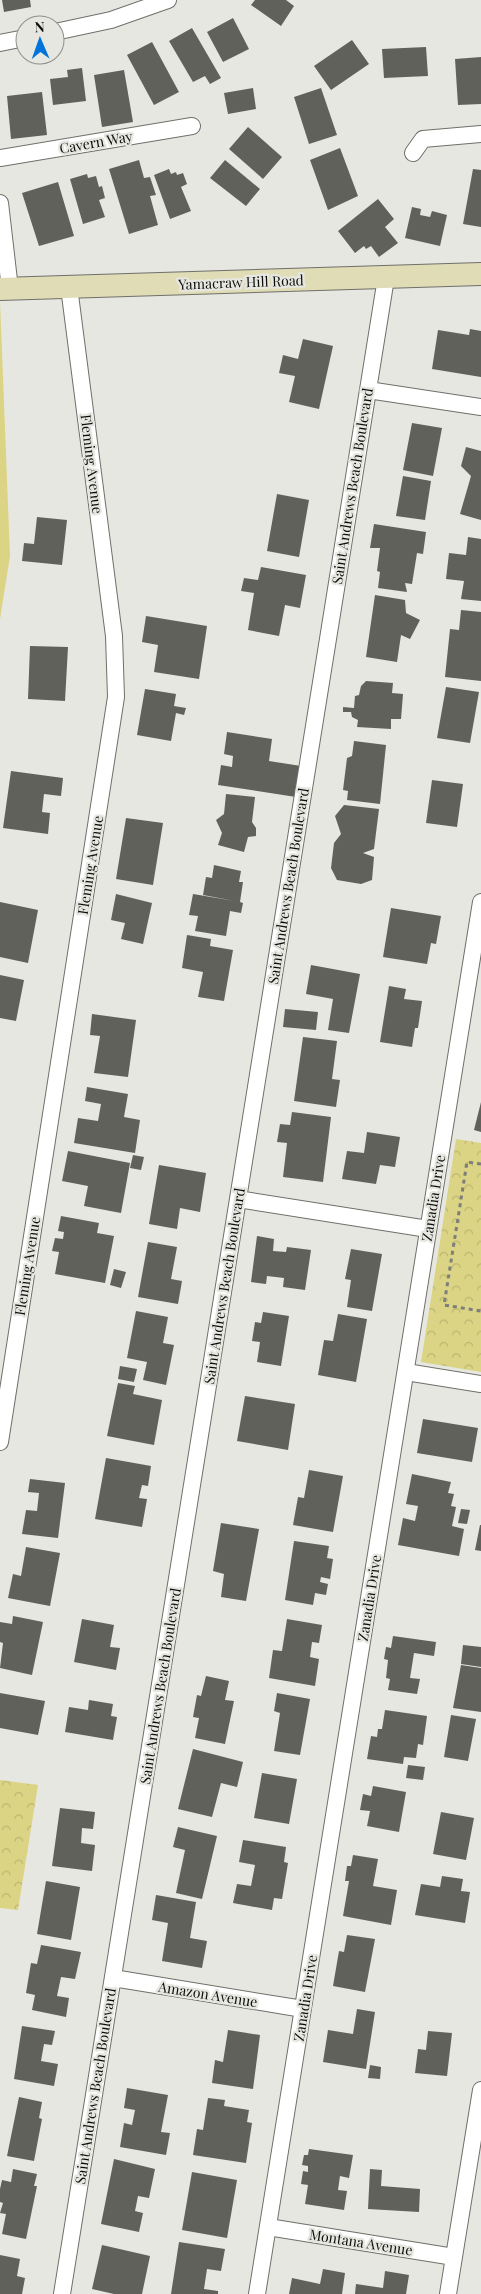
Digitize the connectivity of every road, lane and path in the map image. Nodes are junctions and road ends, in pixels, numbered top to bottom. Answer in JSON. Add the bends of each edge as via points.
{"nodes":[{"id":1,"x":168,"y":0,"type":"edge"},
{"id":2,"x":65,"y":30,"type":"edge"},
{"id":3,"x":15,"y":40,"type":"edge"},
{"id":4,"x":0,"y":43,"type":"edge"},
{"id":5,"x":192,"y":126,"type":"dead end"},
{"id":6,"x":481,"y":134,"type":"edge"},
{"id":7,"x":413,"y":153,"type":"dead end"},
{"id":8,"x":0,"y":158,"type":"edge"},
{"id":9,"x":0,"y":203,"type":"edge"},
{"id":10,"x":481,"y":274,"type":"edge"},
{"id":11,"x":386,"y":278,"type":"junction"},
{"id":12,"x":69,"y":287,"type":"junction"},
{"id":13,"x":5,"y":289,"type":"edge"},
{"id":14,"x":368,"y":390,"type":"junction"},
{"id":15,"x":481,"y":407,"type":"edge"},
{"id":16,"x":481,"y":902,"type":"edge"},
{"id":17,"x":481,"y":1164,"type":"edge"},
{"id":18,"x":238,"y":1200,"type":"junction"},
{"id":19,"x":428,"y":1229,"type":"junction"},
{"id":20,"x":481,"y":1311,"type":"edge"},
{"id":21,"x":406,"y":1372,"type":"junction"},
{"id":22,"x":481,"y":1384,"type":"edge"},
{"id":23,"x":0,"y":1442,"type":"edge"},
{"id":24,"x":112,"y":1978,"type":"junction"},
{"id":25,"x":304,"y":2009,"type":"junction"},
{"id":26,"x":481,"y":2090,"type":"edge"},
{"id":27,"x":268,"y":2227,"type":"junction"},
{"id":28,"x":454,"y":2257,"type":"junction"},
{"id":29,"x":62,"y":2294,"type":"edge"},
{"id":30,"x":257,"y":2294,"type":"edge"},
{"id":31,"x":448,"y":2294,"type":"edge"}],
"edges":[{"from":1,"to":2,"type":"street","via":[[111,20]]},
{"from":3,"to":4,"type":"street"},
{"from":5,"to":8,"type":"street","name":"Cavern Way"},
{"from":6,"to":7,"type":"street","via":[[422,139]]},
{"from":9,"to":13,"type":"street"},
{"from":10,"to":11,"type":"main road","name":"Yamacraw Hill Road"},
{"from":11,"to":12,"type":"main road","name":"Yamacraw Hill Road"},
{"from":11,"to":14,"type":"street","name":"Saint Andrews Beach Boulevard"},
{"from":12,"to":13,"type":"main road","name":"Yamacraw Hill Road"},
{"from":12,"to":23,"type":"street","name":"Fleming Avenue","via":[[114,636],[116,697]]},
{"from":14,"to":15,"type":"street"},
{"from":14,"to":18,"type":"street","name":"Saint Andrews Beach Boulevard"},
{"from":16,"to":19,"type":"street","name":"Zanadia Drive"},
{"from":17,"to":20,"type":"path","via":[[467,1162],[444,1305]]},
{"from":18,"to":19,"type":"street"},
{"from":18,"to":24,"type":"street","name":"Saint Andrews Beach Boulevard"},
{"from":19,"to":21,"type":"street","name":"Zanadia Drive"},
{"from":21,"to":22,"type":"street"},
{"from":21,"to":25,"type":"street","name":"Zanadia Drive"},
{"from":24,"to":25,"type":"street","name":"Amazon Avenue"},
{"from":24,"to":29,"type":"street","name":"Saint Andrews Beach Boulevard"},
{"from":25,"to":27,"type":"street","name":"Zanadia Drive"},
{"from":26,"to":28,"type":"street"},
{"from":27,"to":28,"type":"street","name":"Montana Avenue"},
{"from":27,"to":30,"type":"street","name":"Zanadia Drive"},
{"from":28,"to":31,"type":"street"}]}
